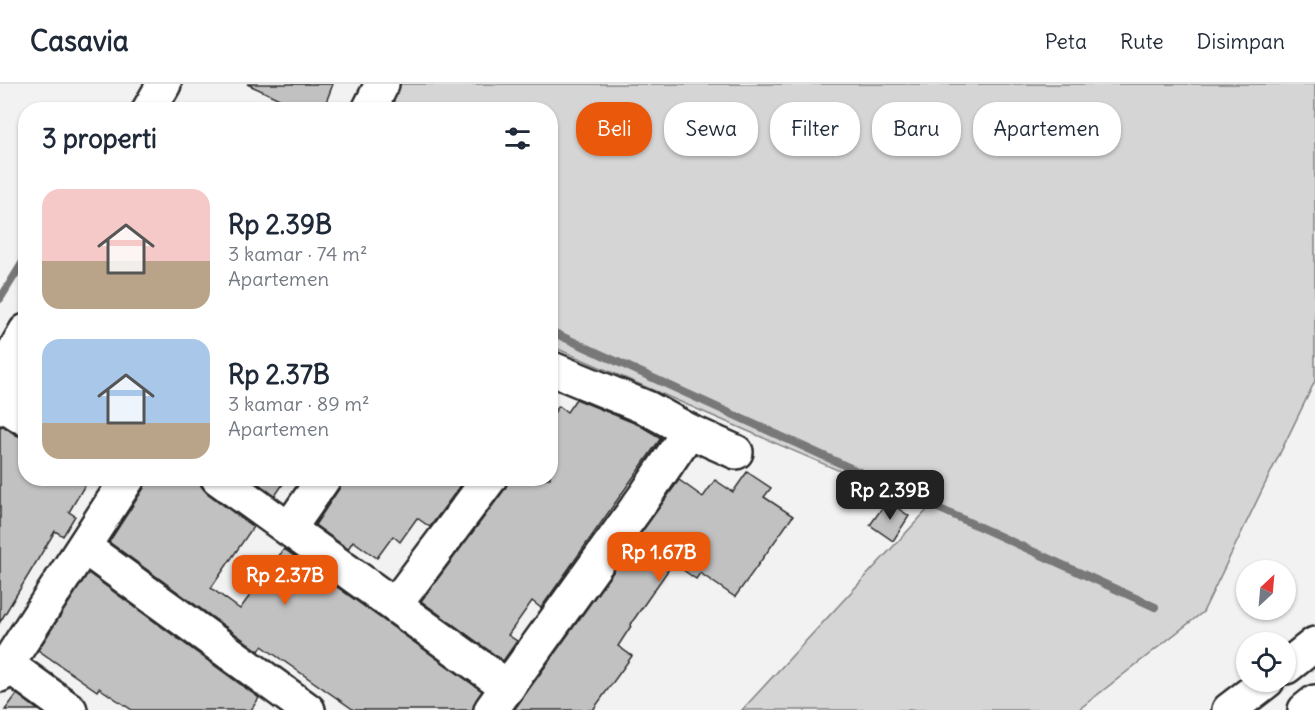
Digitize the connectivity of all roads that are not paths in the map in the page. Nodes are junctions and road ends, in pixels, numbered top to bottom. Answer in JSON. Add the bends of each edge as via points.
{"nodes":[{"id":1,"x":164,"y":84,"type":"edge"},
{"id":2,"x":382,"y":84,"type":"edge"},
{"id":3,"x":154,"y":102,"type":"edge"},
{"id":4,"x":373,"y":102,"type":"edge"},
{"id":5,"x":18,"y":359,"type":"edge"},
{"id":6,"x":18,"y":380,"type":"edge"},
{"id":7,"x":558,"y":381,"type":"edge"},
{"id":8,"x":6,"y":402,"type":"edge"},
{"id":9,"x":688,"y":431,"type":"junction"},
{"id":10,"x":736,"y":452,"type":"dead end"},
{"id":11,"x":121,"y":486,"type":"edge"},
{"id":12,"x":229,"y":486,"type":"edge"},
{"id":13,"x":319,"y":486,"type":"edge"},
{"id":14,"x":484,"y":486,"type":"edge"},
{"id":15,"x":289,"y":529,"type":"junction"},
{"id":16,"x":84,"y":547,"type":"junction"},
{"id":17,"x":395,"y":604,"type":"junction"},
{"id":18,"x":1315,"y":644,"type":"edge"},
{"id":19,"x":1296,"y":659,"type":"edge"},
{"id":20,"x":4,"y":670,"type":"edge"},
{"id":21,"x":1253,"y":692,"type":"edge"},
{"id":22,"x":500,"y":698,"type":"edge"},
{"id":23,"x":1315,"y":702,"type":"edge"},
{"id":24,"x":70,"y":710,"type":"edge"},
{"id":25,"x":308,"y":710,"type":"edge"},
{"id":26,"x":1229,"y":710,"type":"edge"},
{"id":27,"x":1305,"y":710,"type":"edge"}],
"edges":[{"from":1,"to":3,"type":"main road"},
{"from":2,"to":4,"type":"main road"},
{"from":5,"to":8,"type":"main road"},
{"from":6,"to":8,"type":"main road"},
{"from":7,"to":9,"type":"main road","via":[[647,408]]},
{"from":9,"to":10,"type":"main road"},
{"from":9,"to":22,"type":"main road"},
{"from":11,"to":16,"type":"main road"},
{"from":12,"to":15,"type":"main road"},
{"from":13,"to":15,"type":"main road"},
{"from":14,"to":17,"type":"main road"},
{"from":15,"to":17,"type":"main road"},
{"from":16,"to":20,"type":"main road"},
{"from":16,"to":25,"type":"main road"},
{"from":17,"to":22,"type":"main road"},
{"from":18,"to":19,"type":"main road"},
{"from":20,"to":24,"type":"main road"},
{"from":21,"to":26,"type":"main road"},
{"from":23,"to":27,"type":"main road"}]}
